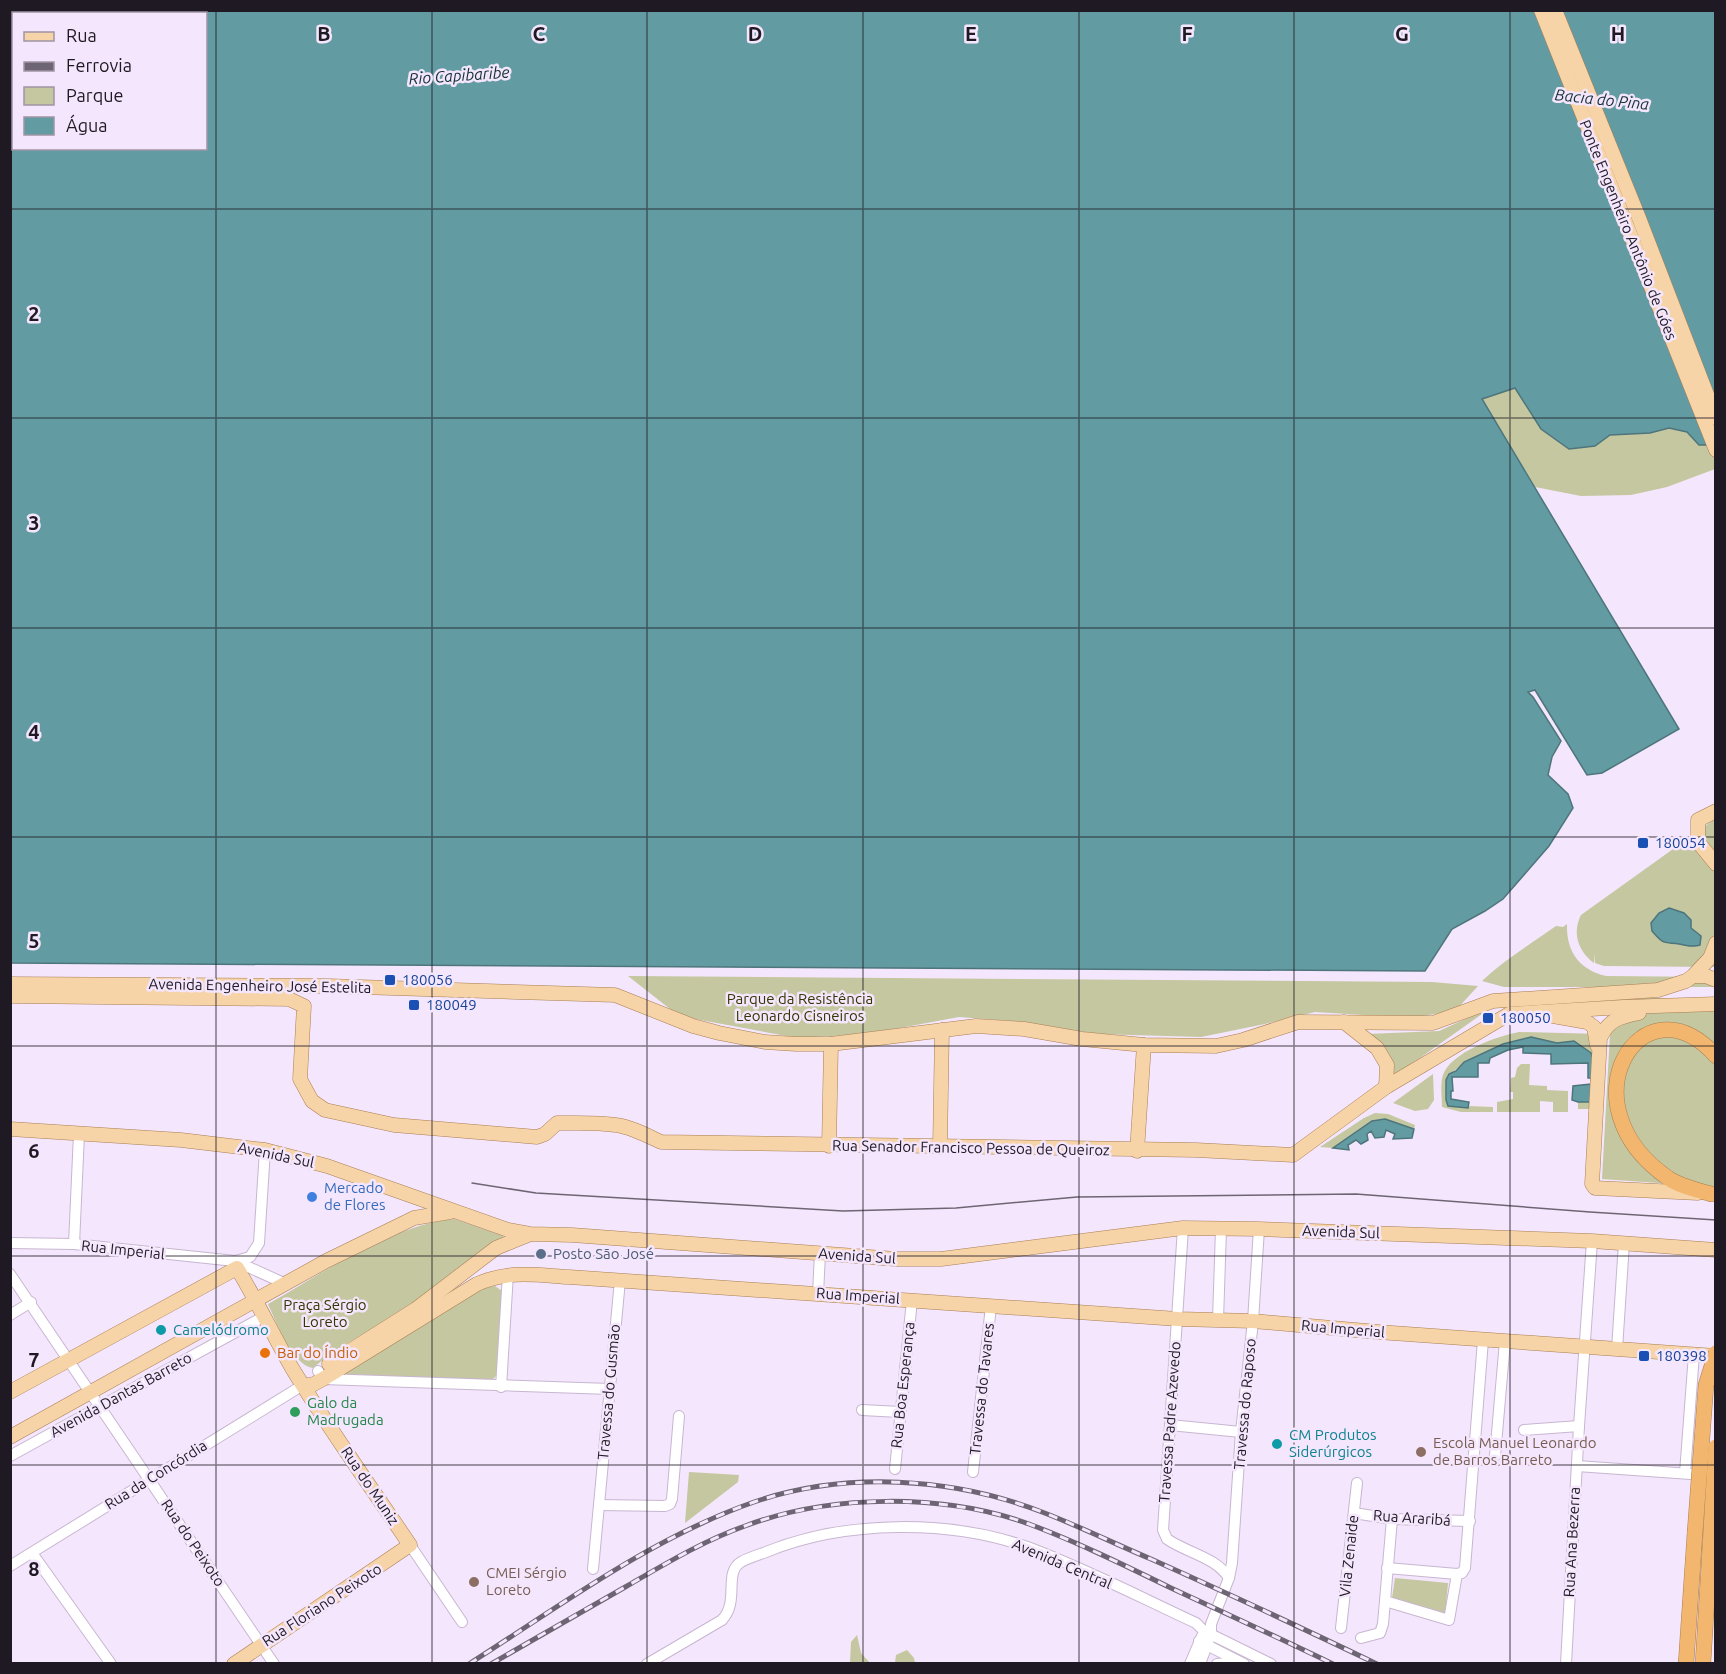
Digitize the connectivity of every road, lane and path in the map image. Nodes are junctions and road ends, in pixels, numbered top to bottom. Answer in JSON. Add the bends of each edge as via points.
{"nodes":[{"id":1,"x":1541,"y":10,"type":"edge"},
{"id":2,"x":1555,"y":10,"type":"edge"},
{"id":3,"x":1716,"y":417,"type":"edge"},
{"id":4,"x":1716,"y":450,"type":"edge"},
{"id":5,"x":1716,"y":811,"type":"edge"},
{"id":6,"x":1716,"y":864,"type":"edge"},
{"id":7,"x":1716,"y":943,"type":"edge"},
{"id":8,"x":1693,"y":976,"type":"junction"},
{"id":9,"x":1716,"y":980,"type":"edge"},
{"id":10,"x":10,"y":984,"type":"edge"},
{"id":11,"x":328,"y":986,"type":"junction"},
{"id":12,"x":20,"y":992,"type":"edge"},
{"id":13,"x":1716,"y":1002,"type":"edge"},
{"id":14,"x":1688,"y":1005,"type":"junction"},
{"id":15,"x":304,"y":1006,"type":"junction"},
{"id":16,"x":1542,"y":1011,"type":"junction"},
{"id":17,"x":1344,"y":1022,"type":"junction"},
{"id":18,"x":942,"y":1030,"type":"junction"},
{"id":19,"x":831,"y":1044,"type":"junction"},
{"id":20,"x":1144,"y":1045,"type":"junction"},
{"id":21,"x":1716,"y":1056,"type":"edge"},
{"id":22,"x":1598,"y":1062,"type":"junction"},
{"id":23,"x":1386,"y":1087,"type":"junction"},
{"id":24,"x":10,"y":1130,"type":"edge"},
{"id":25,"x":79,"y":1134,"type":"junction"},
{"id":26,"x":830,"y":1146,"type":"junction"},
{"id":27,"x":940,"y":1147,"type":"junction"},
{"id":28,"x":265,"y":1150,"type":"junction"},
{"id":29,"x":1137,"y":1151,"type":"junction"},
{"id":30,"x":1713,"y":1194,"type":"edge"},
{"id":31,"x":459,"y":1212,"type":"junction"},
{"id":32,"x":1183,"y":1228,"type":"junction"},
{"id":33,"x":1221,"y":1229,"type":"junction"},
{"id":34,"x":1259,"y":1229,"type":"junction"},
{"id":35,"x":530,"y":1234,"type":"junction"},
{"id":36,"x":1592,"y":1241,"type":"junction"},
{"id":37,"x":1624,"y":1243,"type":"junction"},
{"id":38,"x":10,"y":1244,"type":"edge"},
{"id":39,"x":74,"y":1244,"type":"junction"},
{"id":40,"x":1716,"y":1250,"type":"edge"},
{"id":41,"x":820,"y":1253,"type":"junction"},
{"id":42,"x":236,"y":1264,"type":"junction"},
{"id":43,"x":10,"y":1274,"type":"edge"},
{"id":44,"x":508,"y":1274,"type":"junction"},
{"id":45,"x":620,"y":1280,"type":"junction"},
{"id":46,"x":286,"y":1284,"type":"junction"},
{"id":47,"x":818,"y":1294,"type":"junction"},
{"id":48,"x":256,"y":1300,"type":"junction"},
{"id":49,"x":912,"y":1300,"type":"junction"},
{"id":50,"x":30,"y":1302,"type":"junction"},
{"id":51,"x":991,"y":1306,"type":"junction"},
{"id":52,"x":10,"y":1316,"type":"edge"},
{"id":53,"x":263,"y":1317,"type":"junction"},
{"id":54,"x":1178,"y":1318,"type":"junction"},
{"id":55,"x":1218,"y":1320,"type":"junction"},
{"id":56,"x":1253,"y":1321,"type":"junction"},
{"id":57,"x":1483,"y":1340,"type":"junction"},
{"id":58,"x":1505,"y":1341,"type":"junction"},
{"id":59,"x":1585,"y":1347,"type":"junction"},
{"id":60,"x":1617,"y":1349,"type":"junction"},
{"id":61,"x":1694,"y":1354,"type":"junction"},
{"id":62,"x":1716,"y":1354,"type":"edge"},
{"id":63,"x":70,"y":1361,"type":"junction"},
{"id":64,"x":320,"y":1377,"type":"junction"},
{"id":65,"x":303,"y":1385,"type":"junction"},
{"id":66,"x":501,"y":1387,"type":"junction"},
{"id":67,"x":610,"y":1389,"type":"junction"},
{"id":68,"x":10,"y":1392,"type":"edge"},
{"id":69,"x":91,"y":1392,"type":"junction"},
{"id":70,"x":100,"y":1406,"type":"junction"},
{"id":71,"x":316,"y":1406,"type":"junction"},
{"id":72,"x":862,"y":1410,"type":"dead end"},
{"id":73,"x":900,"y":1412,"type":"junction"},
{"id":74,"x":679,"y":1416,"type":"dead end"},
{"id":75,"x":1170,"y":1425,"type":"junction"},
{"id":76,"x":1579,"y":1426,"type":"junction"},
{"id":77,"x":1524,"y":1430,"type":"dead end"},
{"id":78,"x":1241,"y":1432,"type":"junction"},
{"id":79,"x":10,"y":1437,"type":"edge"},
{"id":80,"x":1716,"y":1446,"type":"edge"},
{"id":81,"x":10,"y":1456,"type":"edge"},
{"id":82,"x":1495,"y":1456,"type":"dead end"},
{"id":83,"x":1576,"y":1466,"type":"junction"},
{"id":84,"x":895,"y":1469,"type":"dead end"},
{"id":85,"x":973,"y":1472,"type":"dead end"},
{"id":86,"x":1685,"y":1473,"type":"junction"},
{"id":87,"x":1716,"y":1476,"type":"edge"},
{"id":88,"x":150,"y":1479,"type":"junction"},
{"id":89,"x":1356,"y":1483,"type":"dead end"},
{"id":90,"x":599,"y":1505,"type":"junction"},
{"id":91,"x":1354,"y":1513,"type":"junction"},
{"id":92,"x":1392,"y":1519,"type":"junction"},
{"id":93,"x":1470,"y":1521,"type":"junction"},
{"id":94,"x":410,"y":1545,"type":"junction"},
{"id":95,"x":32,"y":1553,"type":"junction"},
{"id":96,"x":10,"y":1566,"type":"edge"},
{"id":97,"x":1388,"y":1568,"type":"junction"},
{"id":98,"x":593,"y":1569,"type":"dead end"},
{"id":99,"x":1457,"y":1574,"type":"junction"},
{"id":100,"x":1229,"y":1578,"type":"junction"},
{"id":101,"x":1385,"y":1601,"type":"junction"},
{"id":102,"x":462,"y":1622,"type":"dead end"},
{"id":103,"x":1341,"y":1628,"type":"dead end"},
{"id":104,"x":1207,"y":1635,"type":"junction"},
{"id":105,"x":1361,"y":1638,"type":"dead end"},
{"id":106,"x":261,"y":1645,"type":"junction"},
{"id":107,"x":1243,"y":1663,"type":"edge"},
{"id":108,"x":111,"y":1664,"type":"edge"},
{"id":109,"x":234,"y":1664,"type":"edge"},
{"id":110,"x":273,"y":1664,"type":"edge"},
{"id":111,"x":647,"y":1664,"type":"edge"},
{"id":112,"x":1190,"y":1664,"type":"edge"},
{"id":113,"x":1200,"y":1664,"type":"edge"},
{"id":114,"x":1217,"y":1664,"type":"edge"},
{"id":115,"x":1271,"y":1664,"type":"edge"},
{"id":116,"x":1566,"y":1664,"type":"edge"},
{"id":117,"x":1686,"y":1664,"type":"edge"},
{"id":118,"x":1703,"y":1664,"type":"edge"}],
"edges":[{"from":1,"to":4,"type":"main road","name":"Ponte Engenheiro Antônio de Góes"},
{"from":2,"to":3,"type":"main road","name":"Ponte Engenheiro Antônio de Góes"},
{"from":5,"to":6,"type":"main road","via":[[1698,820],[1698,842]]},
{"from":7,"to":8,"type":"main road","name":"Avenida Engenheiro José Estelita","via":[[1710,958]]},
{"from":8,"to":9,"type":"main road"},
{"from":8,"to":17,"type":"main road","name":"Avenida Engenheiro José Estelita","via":[[1658,990],[1493,1001],[1433,1023]]},
{"from":10,"to":12,"type":"main road"},
{"from":11,"to":12,"type":"main road","name":"Avenida Engenheiro José Estelita"},
{"from":11,"to":15,"type":"main road","via":[[312,992]]},
{"from":11,"to":19,"type":"main road","name":"Avenida Engenheiro José Estelita","via":[[615,995],[719,1033],[765,1042]]},
{"from":12,"to":15,"type":"main road","name":"Avenida Engenheiro José Estelita","via":[[289,999]]},
{"from":13,"to":14,"type":"main road","name":"Rua Senador Francisco Pessoa de Queiroz"},
{"from":14,"to":16,"type":"main road","name":"Rua Senador Francisco Pessoa de Queiroz"},
{"from":14,"to":22,"type":"main road","via":[[1624,1016],[1609,1023],[1600,1038]]},
{"from":15,"to":26,"type":"main road","name":"Rua Senador Francisco Pessoa de Queiroz","via":[[300,1079],[312,1101],[325,1110],[394,1125],[537,1137],[557,1123],[589,1123],[616,1125],[661,1142]]},
{"from":16,"to":22,"type":"main road","via":[[1594,1027]]},
{"from":16,"to":23,"type":"main road","name":"Rua Senador Francisco Pessoa de Queiroz","via":[[1509,1014]]},
{"from":17,"to":20,"type":"main road","name":"Avenida Engenheiro José Estelita","via":[[1298,1022],[1216,1046]]},
{"from":17,"to":23,"type":"main road","via":[[1377,1048],[1386,1065]]},
{"from":18,"to":19,"type":"main road","name":"Avenida Engenheiro José Estelita"},
{"from":18,"to":20,"type":"main road","name":"Avenida Engenheiro José Estelita","via":[[976,1026],[1024,1029],[1082,1040]]},
{"from":18,"to":27,"type":"main road"},
{"from":19,"to":26,"type":"main road"},
{"from":20,"to":29,"type":"main road"},
{"from":21,"to":30,"type":"highway","via":[[1694,1039],[1671,1030],[1652,1033],[1625,1054],[1615,1084],[1616,1102],[1626,1132],[1639,1154],[1670,1180]]},
{"from":22,"to":30,"type":"main road","via":[[1592,1184],[1595,1188]]},
{"from":23,"to":29,"type":"main road","name":"Rua Senador Francisco Pessoa de Queiroz","via":[[1293,1155]]},
{"from":24,"to":25,"type":"main road","name":"Avenida Sul"},
{"from":25,"to":28,"type":"main road","name":"Avenida Sul"},
{"from":25,"to":39,"type":"street"},
{"from":26,"to":27,"type":"main road","name":"Rua Senador Francisco Pessoa de Queiroz"},
{"from":27,"to":29,"type":"main road","name":"Rua Senador Francisco Pessoa de Queiroz"},
{"from":28,"to":31,"type":"main road","name":"Avenida Sul","via":[[327,1166]]},
{"from":28,"to":42,"type":"street","via":[[260,1243],[250,1257]]},
{"from":31,"to":35,"type":"main road","name":"Avenida Sul"},
{"from":31,"to":46,"type":"main road","name":"Avenida Dantas Barreto","via":[[414,1218]]},
{"from":32,"to":33,"type":"main road","name":"Avenida Sul"},
{"from":32,"to":41,"type":"main road","name":"Avenida Sul","via":[[941,1259]]},
{"from":32,"to":54,"type":"street","name":"Travessa Padre Azevedo"},
{"from":33,"to":34,"type":"main road","name":"Avenida Sul"},
{"from":33,"to":55,"type":"street"},
{"from":34,"to":36,"type":"main road","name":"Avenida Sul"},
{"from":34,"to":56,"type":"street","name":"Travessa do Raposo"},
{"from":35,"to":41,"type":"main road","name":"Avenida Sul"},
{"from":35,"to":64,"type":"main road","name":"Rua Imperial","via":[[496,1248]]},
{"from":36,"to":37,"type":"main road","name":"Avenida Sul"},
{"from":36,"to":59,"type":"street","name":"Rua Ana Bezerra"},
{"from":37,"to":40,"type":"main road","name":"Avenida Sul"},
{"from":37,"to":60,"type":"street"},
{"from":38,"to":39,"type":"street","name":"Rua Imperial"},
{"from":39,"to":42,"type":"street","name":"Rua Imperial"},
{"from":41,"to":47,"type":"street"},
{"from":42,"to":46,"type":"street","name":"Rua Imperial"},
{"from":42,"to":48,"type":"main road"},
{"from":42,"to":63,"type":"main road"},
{"from":43,"to":50,"type":"street","name":"Rua do Peixoto"},
{"from":44,"to":45,"type":"main road","name":"Rua Imperial"},
{"from":44,"to":64,"type":"main road","name":"Rua Imperial","via":[[477,1284]]},
{"from":44,"to":66,"type":"street"},
{"from":45,"to":47,"type":"main road","name":"Rua Imperial"},
{"from":45,"to":67,"type":"street","name":"Travessa do Gusmão"},
{"from":46,"to":48,"type":"main road","name":"Avenida Dantas Barreto"},
{"from":47,"to":49,"type":"main road","name":"Rua Imperial"},
{"from":48,"to":53,"type":"main road"},
{"from":48,"to":69,"type":"main road","name":"Avenida Dantas Barreto"},
{"from":49,"to":51,"type":"main road","name":"Rua Imperial"},
{"from":49,"to":73,"type":"street","name":"Rua Boa Esperança"},
{"from":50,"to":52,"type":"street"},
{"from":50,"to":63,"type":"street","name":"Rua do Peixoto"},
{"from":51,"to":54,"type":"main road","name":"Rua Imperial"},
{"from":51,"to":85,"type":"street","name":"Travessa do Tavares"},
{"from":53,"to":65,"type":"main road","name":"Rua do Muniz"},
{"from":53,"to":70,"type":"street","name":"Avenida Dantas Barreto"},
{"from":54,"to":55,"type":"main road","name":"Rua Imperial"},
{"from":54,"to":75,"type":"street","name":"Travessa Padre Azevedo"},
{"from":55,"to":56,"type":"main road","name":"Rua Imperial"},
{"from":56,"to":57,"type":"main road","name":"Rua Imperial"},
{"from":56,"to":78,"type":"street","name":"Travessa do Raposo"},
{"from":57,"to":58,"type":"main road","name":"Rua Imperial"},
{"from":57,"to":93,"type":"street"},
{"from":58,"to":59,"type":"main road","name":"Rua Imperial"},
{"from":58,"to":82,"type":"street"},
{"from":59,"to":60,"type":"main road","name":"Rua Imperial"},
{"from":59,"to":76,"type":"street","name":"Rua Ana Bezerra"},
{"from":60,"to":61,"type":"main road","name":"Rua Imperial"},
{"from":61,"to":62,"type":"main road","name":"Rua Imperial"},
{"from":61,"to":86,"type":"street"},
{"from":62,"to":117,"type":"highway","bridge":true,"via":[[1706,1385]]},
{"from":63,"to":68,"type":"main road"},
{"from":63,"to":69,"type":"street","name":"Rua do Peixoto"},
{"from":64,"to":65,"type":"main road","name":"Rua Imperial","via":[[308,1378]]},
{"from":64,"to":66,"type":"street"},
{"from":64,"to":71,"type":"main road"},
{"from":65,"to":71,"type":"main road","name":"Rua do Muniz"},
{"from":65,"to":88,"type":"street","name":"Rua da Concórdia"},
{"from":66,"to":67,"type":"street"},
{"from":67,"to":90,"type":"street","name":"Travessa do Gusmão"},
{"from":69,"to":70,"type":"street","name":"Rua do Peixoto"},
{"from":69,"to":79,"type":"main road","name":"Avenida Dantas Barreto"},
{"from":70,"to":81,"type":"street","name":"Avenida Dantas Barreto"},
{"from":70,"to":88,"type":"street","name":"Rua do Peixoto"},
{"from":71,"to":94,"type":"main road","name":"Rua do Muniz"},
{"from":72,"to":73,"type":"street"},
{"from":73,"to":84,"type":"street","name":"Rua Boa Esperança"},
{"from":74,"to":90,"type":"street","via":[[670,1504]]},
{"from":75,"to":78,"type":"street"},
{"from":75,"to":100,"type":"street","name":"Travessa Padre Azevedo","via":[[1164,1536],[1220,1566]]},
{"from":76,"to":77,"type":"street"},
{"from":76,"to":83,"type":"street","name":"Rua Ana Bezerra"},
{"from":78,"to":100,"type":"street","name":"Travessa do Raposo"},
{"from":80,"to":118,"type":"highway","bridge":true},
{"from":83,"to":86,"type":"street"},
{"from":83,"to":116,"type":"street","name":"Rua Ana Bezerra"},
{"from":86,"to":87,"type":"street"},
{"from":88,"to":95,"type":"street","name":"Rua da Concórdia"},
{"from":88,"to":106,"type":"street","name":"Rua do Peixoto"},
{"from":89,"to":91,"type":"street","name":"Vila Zenaide"},
{"from":90,"to":98,"type":"street","name":"Travessa do Gusmão"},
{"from":91,"to":92,"type":"street","name":"Rua Araribá"},
{"from":91,"to":103,"type":"street","name":"Vila Zenaide"},
{"from":92,"to":93,"type":"street","name":"Rua Araribá"},
{"from":92,"to":97,"type":"street"},
{"from":93,"to":99,"type":"street","via":[[1465,1568]]},
{"from":94,"to":102,"type":"street","name":"Rua do Muniz"},
{"from":94,"to":106,"type":"main road","name":"Rua Floriano Peixoto"},
{"from":95,"to":96,"type":"street","name":"Rua da Concórdia"},
{"from":95,"to":108,"type":"street"},
{"from":97,"to":99,"type":"street"},
{"from":97,"to":101,"type":"street"},
{"from":99,"to":101,"type":"street","via":[[1449,1620]]},
{"from":100,"to":104,"type":"street","name":"Travessa do Raposo"},
{"from":101,"to":105,"type":"street","via":[[1382,1630]]},
{"from":104,"to":107,"type":"street"},
{"from":104,"to":111,"type":"street","name":"Avenida Central","via":[[1196,1623],[1015,1543],[953,1531],[880,1528],[806,1538],[740,1563],[732,1574],[732,1602],[722,1620]]},
{"from":104,"to":112,"type":"street"},
{"from":104,"to":113,"type":"street"},
{"from":104,"to":115,"type":"street"},
{"from":106,"to":109,"type":"main road","name":"Rua Floriano Peixoto"},
{"from":106,"to":110,"type":"street","name":"Rua do Peixoto"},
{"from":107,"to":114,"type":"street"}]}
